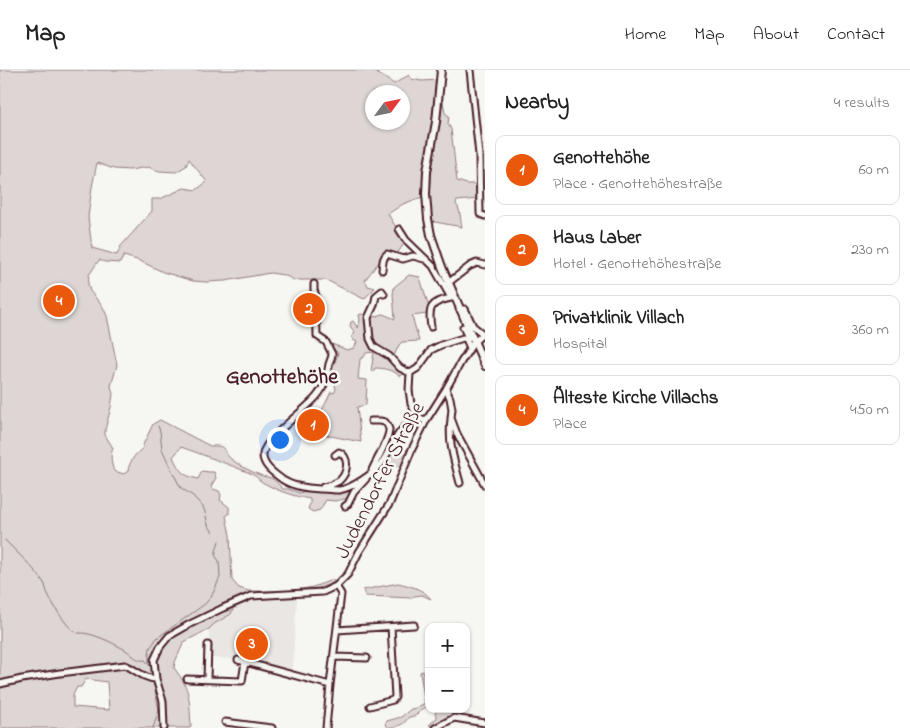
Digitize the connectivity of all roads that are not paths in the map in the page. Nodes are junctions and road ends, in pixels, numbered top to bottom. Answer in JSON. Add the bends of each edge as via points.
{"nodes":[{"id":1,"x":441,"y":70,"type":"edge"},
{"id":2,"x":470,"y":70,"type":"edge"},
{"id":3,"x":482,"y":155,"type":"edge"},
{"id":4,"x":485,"y":216,"type":"edge"},
{"id":5,"x":399,"y":229,"type":"dead end"},
{"id":6,"x":426,"y":260,"type":"junction"},
{"id":7,"x":485,"y":265,"type":"edge"},
{"id":8,"x":382,"y":270,"type":"dead end"},
{"id":9,"x":448,"y":283,"type":"junction"},
{"id":10,"x":314,"y":284,"type":"dead end"},
{"id":11,"x":384,"y":294,"type":"dead end"},
{"id":12,"x":452,"y":298,"type":"junction"},
{"id":13,"x":459,"y":309,"type":"junction"},
{"id":14,"x":431,"y":327,"type":"dead end"},
{"id":15,"x":463,"y":327,"type":"dead end"},
{"id":16,"x":484,"y":334,"type":"edge"},
{"id":17,"x":467,"y":340,"type":"junction"},
{"id":18,"x":472,"y":345,"type":"junction"},
{"id":19,"x":485,"y":366,"type":"edge"},
{"id":20,"x":410,"y":373,"type":"junction"},
{"id":21,"x":446,"y":389,"type":"junction"},
{"id":22,"x":452,"y":418,"type":"junction"},
{"id":23,"x":419,"y":419,"type":"junction"},
{"id":24,"x":427,"y":419,"type":"junction"},
{"id":25,"x":371,"y":421,"type":"dead end"},
{"id":26,"x":335,"y":455,"type":"dead end"},
{"id":27,"x":370,"y":474,"type":"junction"},
{"id":28,"x":460,"y":483,"type":"dead end"},
{"id":29,"x":485,"y":485,"type":"edge"},
{"id":30,"x":318,"y":489,"type":"junction"},
{"id":31,"x":345,"y":506,"type":"dead end"},
{"id":32,"x":336,"y":586,"type":"junction"},
{"id":33,"x":414,"y":625,"type":"dead end"},
{"id":34,"x":391,"y":627,"type":"junction"},
{"id":35,"x":337,"y":630,"type":"junction"},
{"id":36,"x":208,"y":645,"type":"dead end"},
{"id":37,"x":334,"y":656,"type":"junction"},
{"id":38,"x":367,"y":658,"type":"dead end"},
{"id":39,"x":238,"y":660,"type":"dead end"},
{"id":40,"x":245,"y":662,"type":"junction"},
{"id":41,"x":153,"y":679,"type":"junction"},
{"id":42,"x":187,"y":679,"type":"dead end"},
{"id":43,"x":207,"y":680,"type":"junction"},
{"id":44,"x":0,"y":684,"type":"edge"},
{"id":45,"x":330,"y":685,"type":"junction"},
{"id":46,"x":370,"y":706,"type":"dead end"},
{"id":47,"x":226,"y":722,"type":"dead end"},
{"id":48,"x":485,"y":723,"type":"edge"},
{"id":49,"x":164,"y":728,"type":"edge"},
{"id":50,"x":272,"y":728,"type":"edge"},
{"id":51,"x":326,"y":728,"type":"edge"},
{"id":52,"x":435,"y":728,"type":"edge"}],
"edges":[{"from":1,"to":9,"type":"main road","via":[[426,194],[431,235]]},
{"from":2,"to":3,"type":"street"},
{"from":3,"to":4,"type":"street","via":[[480,214]]},
{"from":5,"to":6,"type":"street"},
{"from":6,"to":8,"type":"street","via":[[417,256],[403,259],[387,254]]},
{"from":6,"to":12,"type":"street"},
{"from":7,"to":9,"type":"street","via":[[470,266]]},
{"from":9,"to":12,"type":"main road"},
{"from":10,"to":30,"type":"street","via":[[317,336],[326,342],[332,354],[327,377],[317,397],[268,443],[263,457],[267,466],[286,482]]},
{"from":11,"to":20,"type":"street","via":[[382,291],[376,296],[369,314],[371,342]]},
{"from":12,"to":13,"type":"main road"},
{"from":12,"to":14,"type":"street","via":[[434,305],[429,315]]},
{"from":13,"to":16,"type":"street","via":[[465,308],[473,326]]},
{"from":13,"to":18,"type":"main road"},
{"from":15,"to":17,"type":"street"},
{"from":16,"to":18,"type":"street","name":"Judendorfer Straße"},
{"from":17,"to":18,"type":"street"},
{"from":17,"to":20,"type":"street","via":[[463,338],[431,350],[418,368]]},
{"from":18,"to":19,"type":"main road"},
{"from":18,"to":21,"type":"street","name":"Judendorfer Straße"},
{"from":20,"to":23,"type":"street","via":[[411,404]]},
{"from":21,"to":22,"type":"street"},
{"from":21,"to":24,"type":"street","name":"Judendorfer Straße"},
{"from":22,"to":28,"type":"street","via":[[450,448]]},
{"from":22,"to":29,"type":"street","via":[[457,434]]},
{"from":23,"to":24,"type":"street"},
{"from":23,"to":27,"type":"street","via":[[401,430],[380,465]]},
{"from":24,"to":32,"type":"street","name":"Judendorfer Straße","via":[[390,503],[348,574]]},
{"from":25,"to":27,"type":"street","via":[[385,422],[389,432]]},
{"from":26,"to":30,"type":"street","via":[[339,452],[345,456],[344,474],[335,483]]},
{"from":27,"to":30,"type":"street","via":[[341,490]]},
{"from":27,"to":31,"type":"street"},
{"from":32,"to":35,"type":"street","via":[[341,594]]},
{"from":32,"to":41,"type":"street","name":"Judendorfer Straße","via":[[323,592],[251,596],[190,624],[169,636],[160,647],[154,660]]},
{"from":33,"to":34,"type":"street"},
{"from":34,"to":35,"type":"street"},
{"from":34,"to":46,"type":"street","via":[[395,697]]},
{"from":35,"to":37,"type":"street"},
{"from":36,"to":43,"type":"street"},
{"from":37,"to":38,"type":"street"},
{"from":37,"to":45,"type":"street"},
{"from":39,"to":40,"type":"street"},
{"from":40,"to":43,"type":"street","via":[[242,680]]},
{"from":40,"to":45,"type":"street"},
{"from":41,"to":44,"type":"street","via":[[125,665]]},
{"from":41,"to":49,"type":"street","name":"Judendorfer Straße","via":[[163,701]]},
{"from":42,"to":43,"type":"street"},
{"from":45,"to":51,"type":"street"},
{"from":47,"to":50,"type":"street"},
{"from":48,"to":52,"type":"street","via":[[454,718]]}]}
